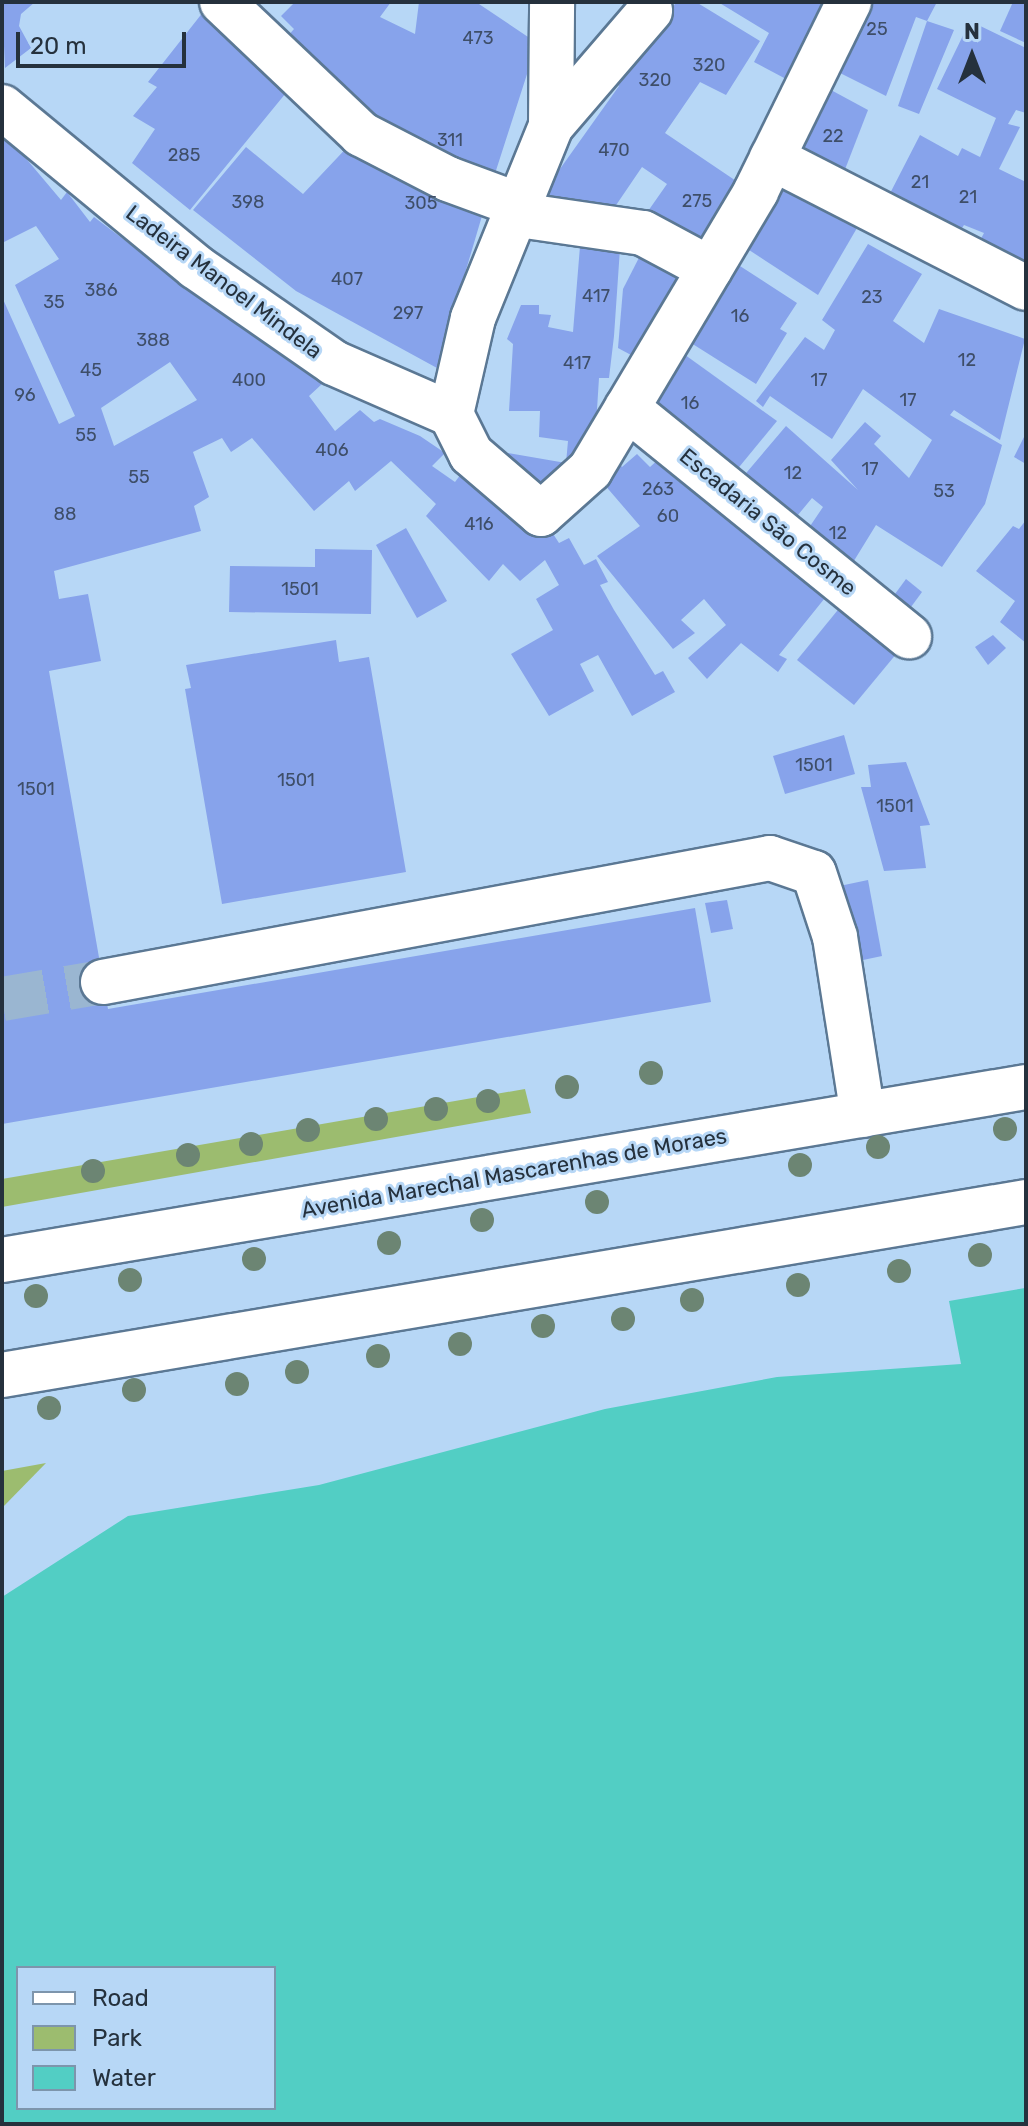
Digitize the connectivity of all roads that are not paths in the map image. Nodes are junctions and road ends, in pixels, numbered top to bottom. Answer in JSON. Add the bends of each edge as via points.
{"nodes":[{"id":1,"x":222,"y":2,"type":"edge"},
{"id":2,"x":552,"y":2,"type":"edge"},
{"id":3,"x":849,"y":2,"type":"edge"},
{"id":4,"x":650,"y":11,"type":"dead end"},
{"id":5,"x":2,"y":107,"type":"edge"},
{"id":6,"x":551,"y":126,"type":"junction"},
{"id":7,"x":772,"y":158,"type":"junction"},
{"id":8,"x":514,"y":209,"type":"junction"},
{"id":9,"x":710,"y":269,"type":"junction"},
{"id":10,"x":1026,"y":288,"type":"edge"},
{"id":11,"x":627,"y":408,"type":"junction"},
{"id":12,"x":451,"y":414,"type":"junction"},
{"id":13,"x":909,"y":636,"type":"dead end"},
{"id":14,"x":103,"y":982,"type":"tunnel mouth"},
{"id":15,"x":1026,"y":1087,"type":"edge"},
{"id":16,"x":863,"y":1115,"type":"junction"},
{"id":17,"x":1026,"y":1202,"type":"edge"},
{"id":18,"x":2,"y":1260,"type":"edge"},
{"id":19,"x":2,"y":1375,"type":"edge"}],
"edges":[{"from":1,"to":8,"type":"main road","via":[[361,134]]},
{"from":2,"to":6,"type":"main road"},
{"from":3,"to":7,"type":"main road"},
{"from":4,"to":6,"type":"main road"},
{"from":5,"to":12,"type":"main road","name":"Ladeira Manoel Mindela","via":[[196,267],[334,363]]},
{"from":6,"to":8,"type":"main road"},
{"from":7,"to":9,"type":"main road"},
{"from":7,"to":10,"type":"main road"},
{"from":8,"to":9,"type":"main road","via":[[643,233]]},
{"from":8,"to":12,"type":"main road","via":[[473,318]]},
{"from":9,"to":11,"type":"main road"},
{"from":11,"to":12,"type":"main road","via":[[590,470],[541,514],[471,454]]},
{"from":11,"to":13,"type":"main road","name":"Escadaria São Cosme"},
{"from":14,"to":16,"type":"main road","via":[[770,858],[814,873],[835,937]]},
{"from":15,"to":16,"type":"main road","name":"Avenida Marechal Mascarenhas de Moraes"},
{"from":16,"to":18,"type":"main road","name":"Avenida Marechal Mascarenhas de Moraes"},
{"from":17,"to":19,"type":"main road"}]}
